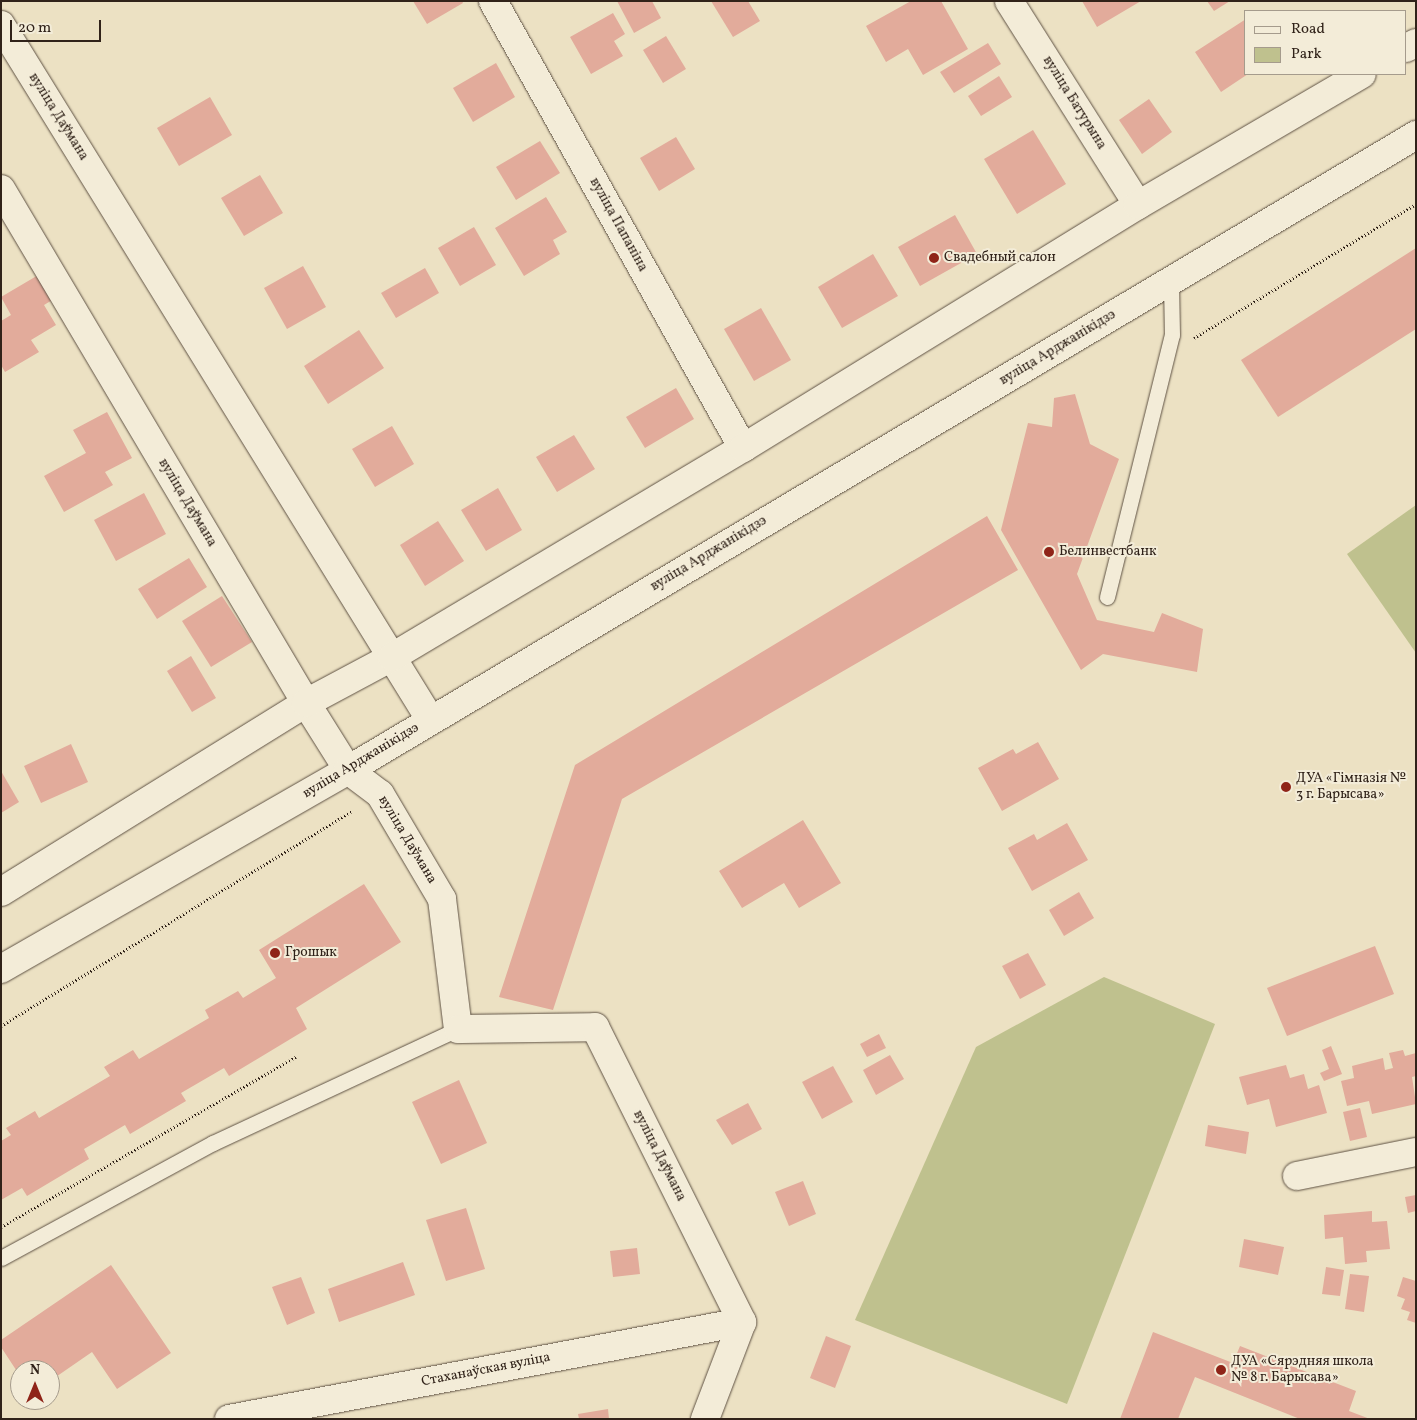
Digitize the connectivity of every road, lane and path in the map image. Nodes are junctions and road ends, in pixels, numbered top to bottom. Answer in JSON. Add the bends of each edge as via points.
{"nodes":[{"id":1,"x":493,"y":1,"type":"edge"},
{"id":2,"x":1009,"y":1,"type":"edge"},
{"id":3,"x":1,"y":24,"type":"edge"},
{"id":4,"x":1360,"y":75,"type":"edge"},
{"id":5,"x":1416,"y":135,"type":"edge"},
{"id":6,"x":1,"y":189,"type":"edge"},
{"id":7,"x":1416,"y":204,"type":"edge"},
{"id":8,"x":1138,"y":205,"type":"junction"},
{"id":9,"x":1171,"y":281,"type":"junction"},
{"id":10,"x":1168,"y":354,"type":"junction"},
{"id":11,"x":743,"y":448,"type":"junction"},
{"id":12,"x":1107,"y":597,"type":"dead end"},
{"id":13,"x":392,"y":657,"type":"junction"},
{"id":14,"x":306,"y":703,"type":"junction"},
{"id":15,"x":430,"y":719,"type":"junction"},
{"id":16,"x":348,"y":770,"type":"junction"},
{"id":17,"x":380,"y":794,"type":"junction"},
{"id":18,"x":1,"y":892,"type":"edge"},
{"id":19,"x":1,"y":969,"type":"edge"},
{"id":20,"x":1,"y":1026,"type":"edge"},
{"id":21,"x":458,"y":1029,"type":"junction"},
{"id":22,"x":297,"y":1056,"type":"dead end"},
{"id":23,"x":1416,"y":1152,"type":"edge"},
{"id":24,"x":1297,"y":1176,"type":"dead end"},
{"id":25,"x":1,"y":1227,"type":"edge"},
{"id":26,"x":1,"y":1258,"type":"edge"},
{"id":27,"x":742,"y":1322,"type":"junction"},
{"id":28,"x":229,"y":1419,"type":"edge"},
{"id":29,"x":705,"y":1419,"type":"edge"}],
"edges":[{"from":1,"to":11,"type":"street","name":"вуліца Папаніна"},
{"from":2,"to":8,"type":"street","name":"вуліца Батурына"},
{"from":3,"to":13,"type":"street","name":"вуліца Даўмана"},
{"from":4,"to":8,"type":"street"},
{"from":5,"to":9,"type":"street","name":"вуліца Арджанікідзэ"},
{"from":6,"to":14,"type":"street","name":"вуліца Даўмана"},
{"from":7,"to":10,"type":"path"},
{"from":8,"to":11,"type":"street"},
{"from":9,"to":10,"type":"lane","via":[[1172,335]]},
{"from":9,"to":15,"type":"street","name":"вуліца Арджанікідзэ"},
{"from":10,"to":12,"type":"lane"},
{"from":11,"to":13,"type":"street"},
{"from":13,"to":14,"type":"street"},
{"from":13,"to":15,"type":"street","name":"вуліца Даўмана"},
{"from":14,"to":16,"type":"street","name":"вуліца Даўмана"},
{"from":14,"to":18,"type":"street"},
{"from":15,"to":16,"type":"street","name":"вуліца Арджанікідзэ"},
{"from":16,"to":17,"type":"street","name":"вуліца Даўмана"},
{"from":16,"to":19,"type":"street","name":"вуліца Арджанікідзэ"},
{"from":17,"to":20,"type":"path"},
{"from":17,"to":21,"type":"street","name":"вуліца Даўмана","via":[[442,898]]},
{"from":21,"to":26,"type":"lane","via":[[213,1143]]},
{"from":21,"to":27,"type":"street","name":"вуліца Даўмана","via":[[595,1027]]},
{"from":22,"to":25,"type":"path"},
{"from":23,"to":24,"type":"street"},
{"from":27,"to":28,"type":"street","name":"Стаханаўская вуліца"},
{"from":27,"to":29,"type":"street"}]}
